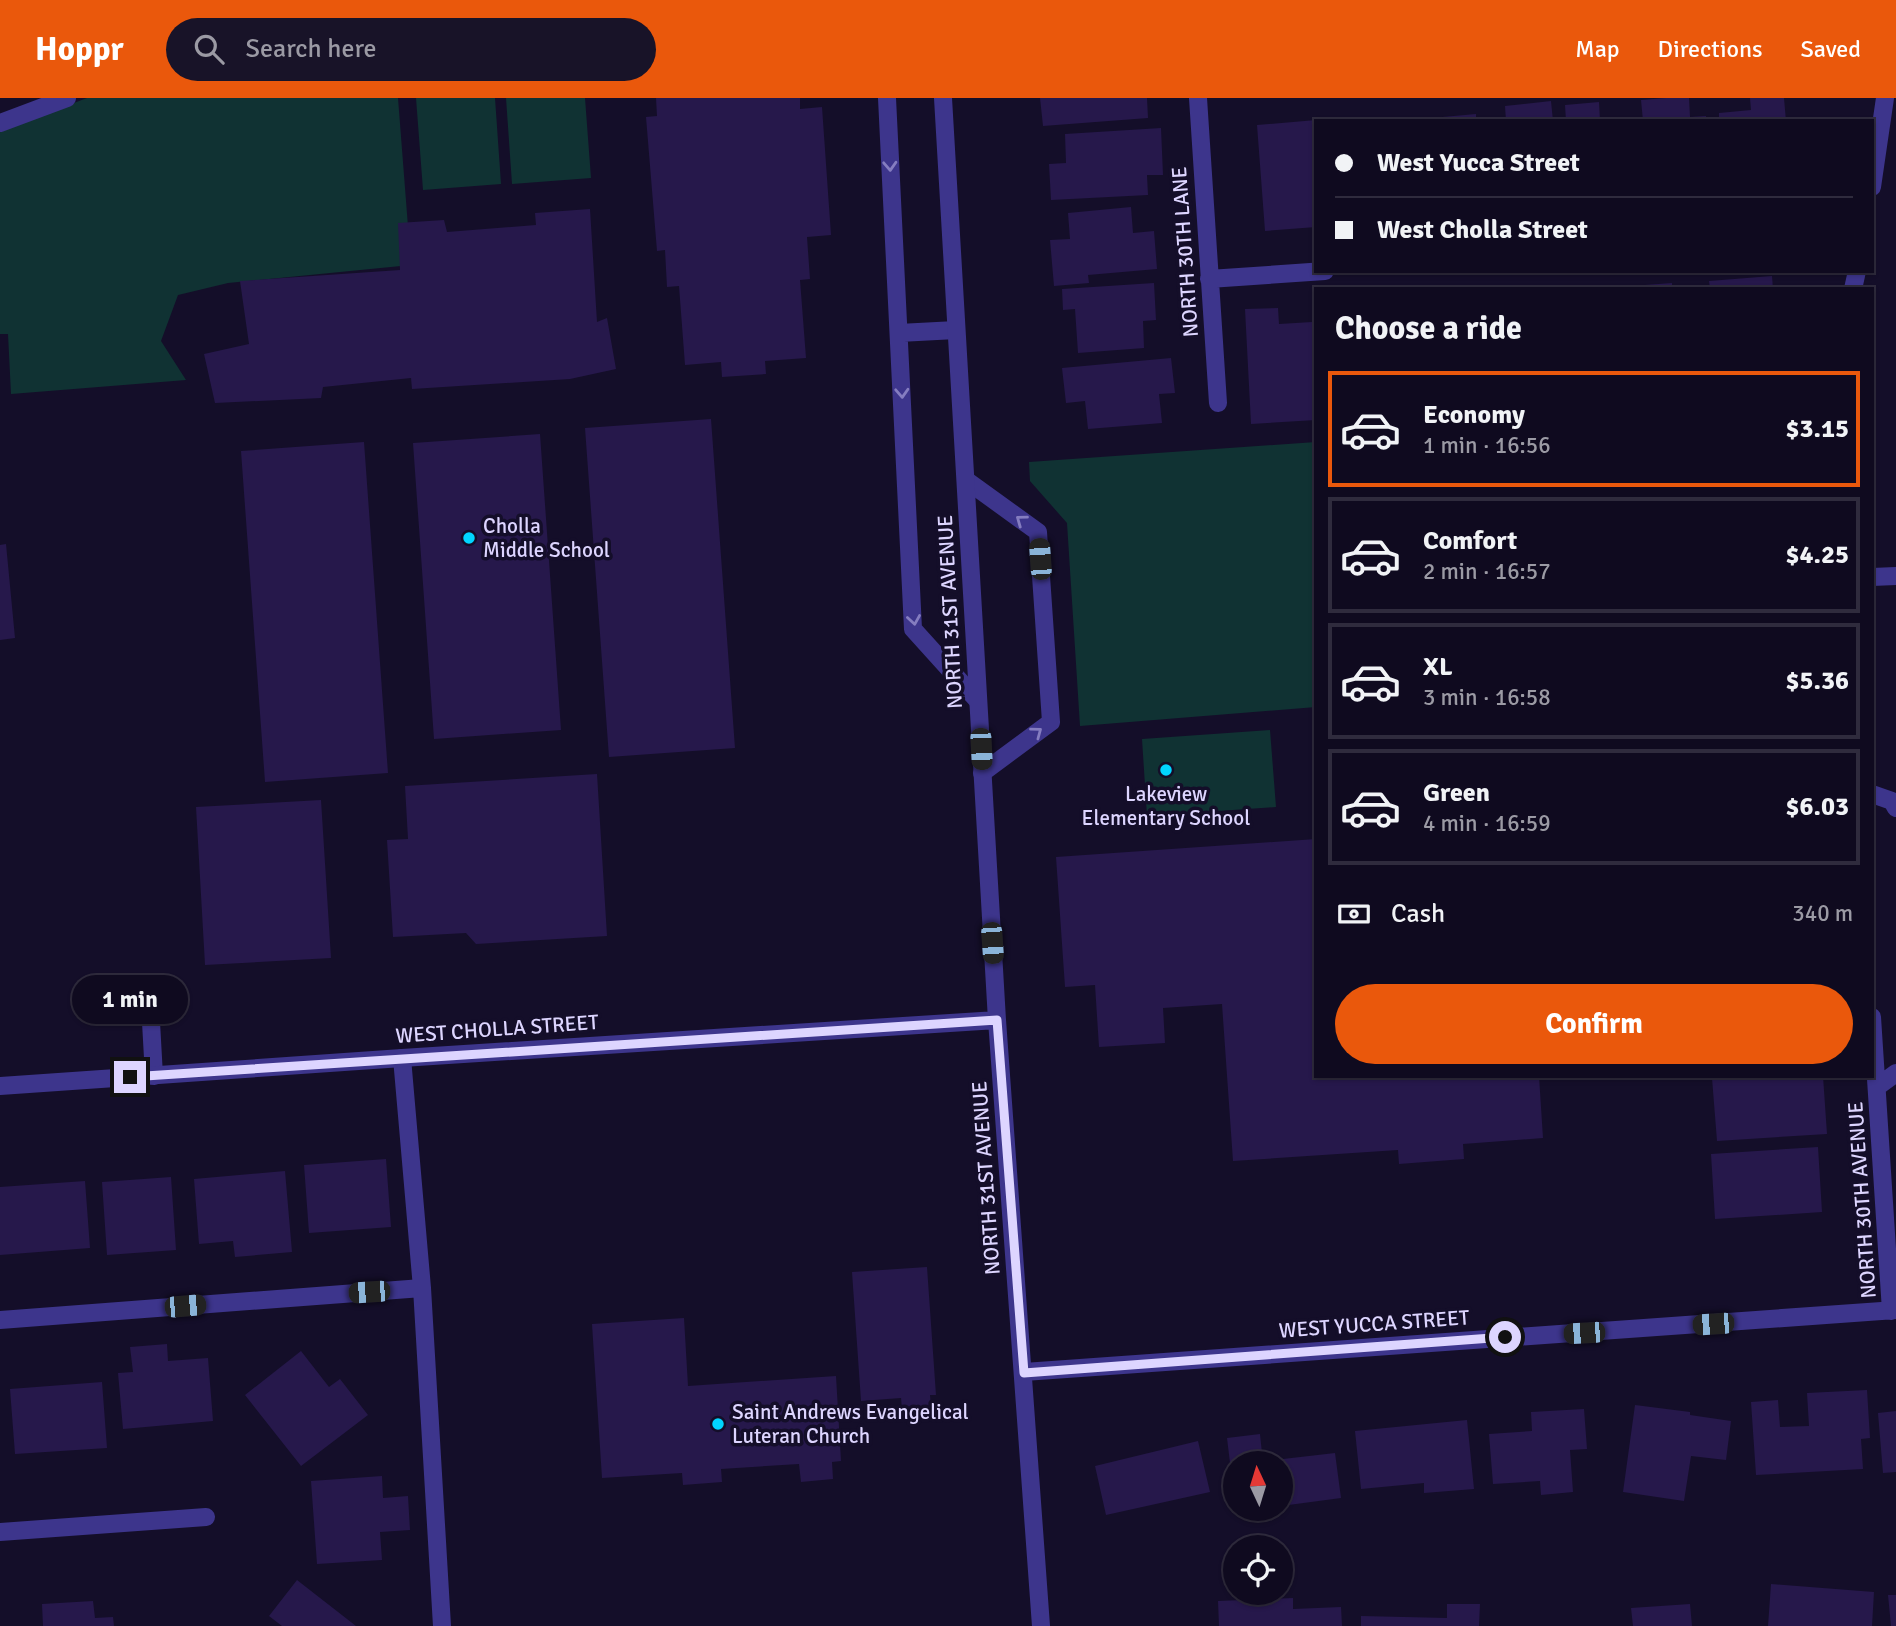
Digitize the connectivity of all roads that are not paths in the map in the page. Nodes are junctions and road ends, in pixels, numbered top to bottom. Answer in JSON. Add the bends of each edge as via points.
{"nodes":[{"id":1,"x":66,"y":98,"type":"edge"},
{"id":2,"x":887,"y":98,"type":"edge"},
{"id":3,"x":943,"y":98,"type":"edge"},
{"id":4,"x":1198,"y":98,"type":"edge"},
{"id":5,"x":1885,"y":98,"type":"edge"},
{"id":6,"x":0,"y":123,"type":"edge"},
{"id":7,"x":1874,"y":173,"type":"edge"},
{"id":8,"x":1314,"y":272,"type":"edge"},
{"id":9,"x":1209,"y":279,"type":"junction"},
{"id":10,"x":956,"y":330,"type":"junction"},
{"id":11,"x":899,"y":333,"type":"junction"},
{"id":12,"x":1218,"y":403,"type":"dead end"},
{"id":13,"x":965,"y":480,"type":"junction"},
{"id":14,"x":1896,"y":576,"type":"edge"},
{"id":15,"x":1874,"y":577,"type":"edge"},
{"id":16,"x":978,"y":701,"type":"junction"},
{"id":17,"x":982,"y":773,"type":"junction"},
{"id":18,"x":1874,"y":794,"type":"edge"},
{"id":19,"x":1896,"y":808,"type":"edge"},
{"id":20,"x":997,"y":1020,"type":"junction"},
{"id":21,"x":150,"y":1022,"type":"dead end"},
{"id":22,"x":1874,"y":1045,"type":"edge"},
{"id":23,"x":402,"y":1058,"type":"junction"},
{"id":24,"x":1896,"y":1073,"type":"edge"},
{"id":25,"x":154,"y":1076,"type":"junction"},
{"id":26,"x":0,"y":1086,"type":"edge"},
{"id":27,"x":1877,"y":1087,"type":"junction"},
{"id":28,"x":422,"y":1288,"type":"junction"},
{"id":29,"x":1894,"y":1310,"type":"edge"},
{"id":30,"x":0,"y":1320,"type":"edge"},
{"id":31,"x":1024,"y":1373,"type":"junction"},
{"id":32,"x":206,"y":1517,"type":"dead end"},
{"id":33,"x":0,"y":1532,"type":"edge"},
{"id":34,"x":442,"y":1626,"type":"edge"},
{"id":35,"x":1041,"y":1626,"type":"edge"}],
"edges":[{"from":1,"to":6,"type":"street"},
{"from":2,"to":11,"type":"street","one_way":true},
{"from":3,"to":10,"type":"street","name":"NORTH 31ST AVENUE"},
{"from":4,"to":9,"type":"street","name":"NORTH 30TH LANE"},
{"from":5,"to":7,"type":"street"},
{"from":8,"to":9,"type":"street"},
{"from":9,"to":12,"type":"street","name":"NORTH 30TH LANE"},
{"from":10,"to":11,"type":"street"},
{"from":10,"to":13,"type":"street","name":"NORTH 31ST AVENUE"},
{"from":11,"to":16,"type":"street","one_way":true,"via":[[913,629]]},
{"from":13,"to":16,"type":"street","name":"NORTH 31ST AVENUE"},
{"from":17,"to":13,"type":"street","one_way":true,"via":[[1051,722],[1038,532]]},
{"from":14,"to":15,"type":"street"},
{"from":16,"to":17,"type":"street","name":"NORTH 31ST AVENUE"},
{"from":17,"to":20,"type":"street","name":"NORTH 31ST AVENUE"},
{"from":18,"to":19,"type":"street","via":[[1892,801]]},
{"from":20,"to":23,"type":"street","name":"WEST CHOLLA STREET"},
{"from":20,"to":31,"type":"street","name":"NORTH 31ST AVENUE"},
{"from":21,"to":25,"type":"street"},
{"from":22,"to":27,"type":"street","name":"NORTH 30TH AVENUE"},
{"from":23,"to":25,"type":"street","name":"WEST CHOLLA STREET"},
{"from":23,"to":28,"type":"street"},
{"from":24,"to":27,"type":"street","name":"NORTH 30TH AVENUE"},
{"from":25,"to":26,"type":"street","name":"WEST CHOLLA STREET"},
{"from":27,"to":29,"type":"street","name":"NORTH 30TH AVENUE"},
{"from":28,"to":30,"type":"street"},
{"from":28,"to":34,"type":"street"},
{"from":29,"to":31,"type":"street","name":"WEST YUCCA STREET"},
{"from":31,"to":35,"type":"street","name":"NORTH 31ST AVENUE"},
{"from":32,"to":33,"type":"street"}]}
